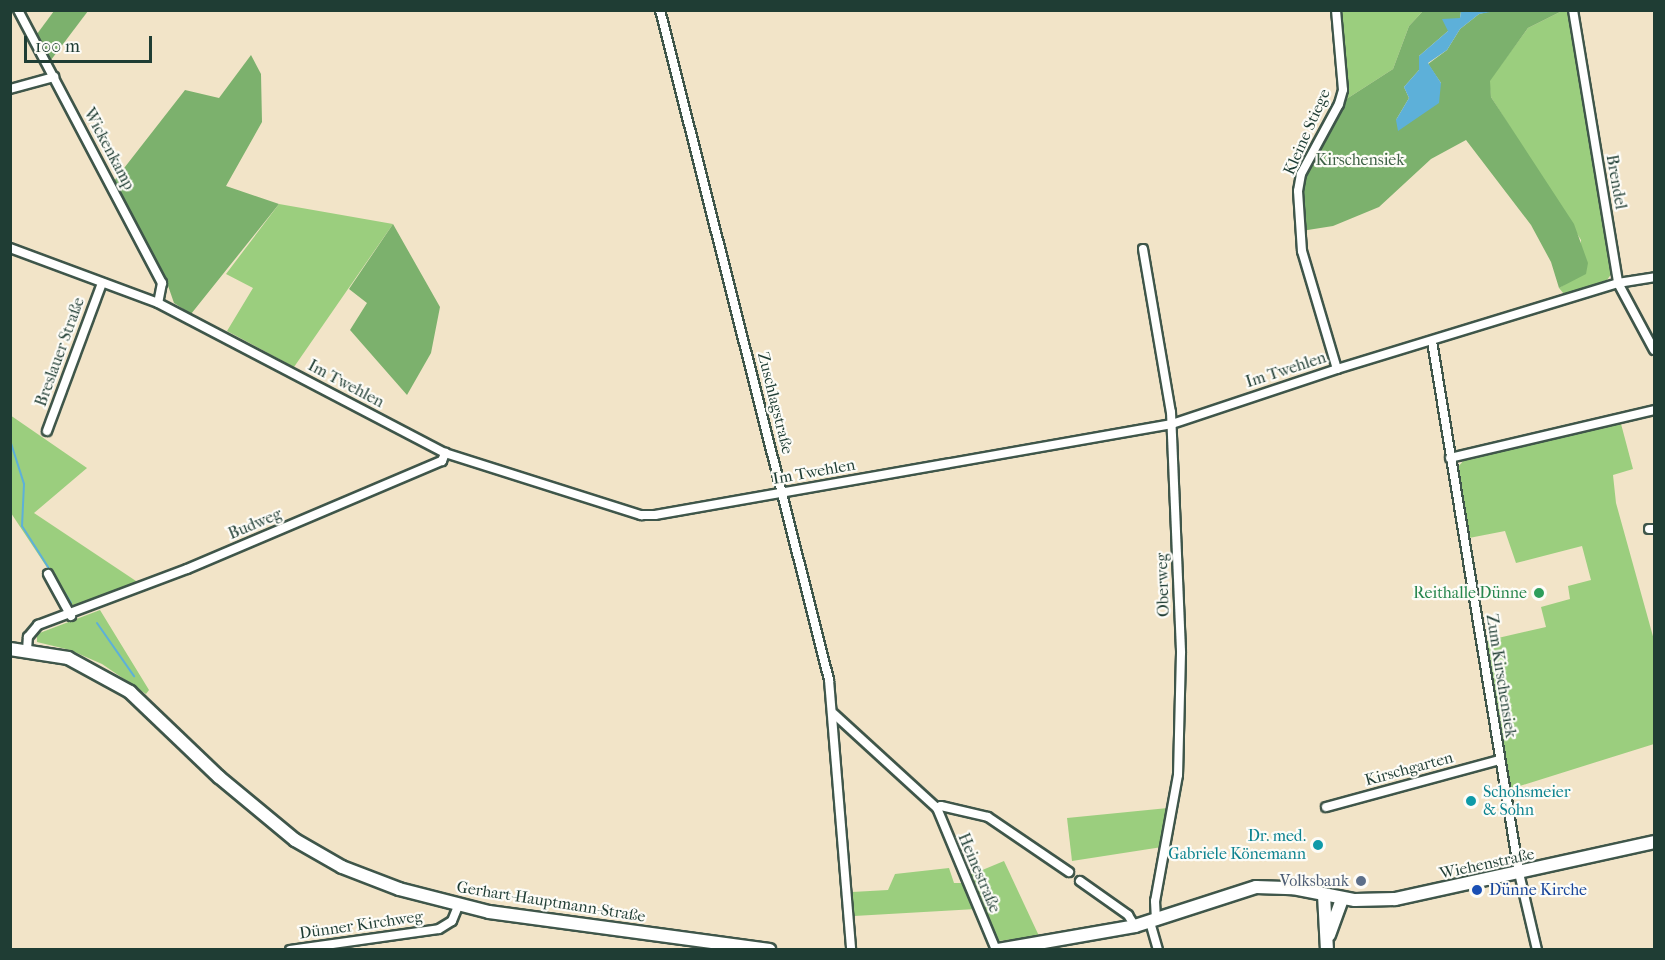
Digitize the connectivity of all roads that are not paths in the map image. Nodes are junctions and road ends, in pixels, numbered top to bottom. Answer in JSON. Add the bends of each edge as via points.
{"nodes":[{"id":1,"x":18,"y":10,"type":"edge"},
{"id":2,"x":660,"y":10,"type":"edge"},
{"id":3,"x":1336,"y":10,"type":"edge"},
{"id":4,"x":1573,"y":10,"type":"edge"},
{"id":5,"x":54,"y":77,"type":"junction"},
{"id":6,"x":10,"y":89,"type":"edge"},
{"id":7,"x":10,"y":248,"type":"edge"},
{"id":8,"x":1143,"y":249,"type":"dead end"},
{"id":9,"x":1654,"y":277,"type":"edge"},
{"id":10,"x":102,"y":283,"type":"junction"},
{"id":11,"x":1618,"y":283,"type":"junction"},
{"id":12,"x":158,"y":303,"type":"junction"},
{"id":13,"x":1432,"y":341,"type":"junction"},
{"id":14,"x":1654,"y":350,"type":"edge"},
{"id":15,"x":1337,"y":369,"type":"junction"},
{"id":16,"x":1654,"y":410,"type":"edge"},
{"id":17,"x":1172,"y":424,"type":"junction"},
{"id":18,"x":47,"y":431,"type":"dead end"},
{"id":19,"x":445,"y":453,"type":"junction"},
{"id":20,"x":1450,"y":458,"type":"junction"},
{"id":21,"x":782,"y":493,"type":"junction"},
{"id":22,"x":48,"y":574,"type":"dead end"},
{"id":23,"x":71,"y":616,"type":"junction"},
{"id":24,"x":10,"y":650,"type":"edge"},
{"id":25,"x":27,"y":650,"type":"junction"},
{"id":26,"x":834,"y":714,"type":"junction"},
{"id":27,"x":1499,"y":760,"type":"junction"},
{"id":28,"x":1326,"y":807,"type":"dead end"},
{"id":29,"x":937,"y":808,"type":"junction"},
{"id":30,"x":1654,"y":842,"type":"edge"},
{"id":31,"x":1069,"y":872,"type":"dead end"},
{"id":32,"x":1518,"y":873,"type":"junction"},
{"id":33,"x":1080,"y":881,"type":"dead end"},
{"id":34,"x":1324,"y":895,"type":"junction"},
{"id":35,"x":1342,"y":899,"type":"junction"},
{"id":36,"x":459,"y":906,"type":"junction"},
{"id":37,"x":1153,"y":921,"type":"junction"},
{"id":38,"x":1135,"y":926,"type":"junction"},
{"id":39,"x":1327,"y":945,"type":"edge"},
{"id":40,"x":1055,"y":946,"type":"edge"},
{"id":41,"x":290,"y":950,"type":"edge"},
{"id":42,"x":769,"y":950,"type":"edge"},
{"id":43,"x":851,"y":950,"type":"edge"},
{"id":44,"x":997,"y":950,"type":"edge"},
{"id":45,"x":1158,"y":950,"type":"edge"},
{"id":46,"x":1537,"y":950,"type":"edge"}],
"edges":[{"from":1,"to":5,"type":"street","name":"Wickenkamp"},
{"from":2,"to":21,"type":"street","name":"Zuschlagstraße"},
{"from":3,"to":15,"type":"street","name":"Kleine Stiege","via":[[1343,90],[1301,174],[1298,211],[1302,251]]},
{"from":4,"to":11,"type":"street","name":"Brendel"},
{"from":5,"to":6,"type":"street"},
{"from":5,"to":12,"type":"street","name":"Wickenkamp","via":[[162,283]]},
{"from":7,"to":10,"type":"street","name":"Im Twehlen"},
{"from":8,"to":17,"type":"street","name":"Oberweg"},
{"from":9,"to":11,"type":"street","name":"Im Twehlen"},
{"from":10,"to":12,"type":"street","name":"Im Twehlen"},
{"from":10,"to":18,"type":"street","name":"Breslauer Straße"},
{"from":11,"to":13,"type":"street","name":"Im Twehlen"},
{"from":11,"to":14,"type":"street","name":"Brendel"},
{"from":12,"to":19,"type":"street","name":"Im Twehlen"},
{"from":13,"to":15,"type":"street","name":"Im Twehlen"},
{"from":13,"to":20,"type":"street","name":"Zum Kirschensiek"},
{"from":15,"to":17,"type":"street","name":"Im Twehlen"},
{"from":16,"to":20,"type":"street"},
{"from":17,"to":21,"type":"street","name":"Im Twehlen"},
{"from":17,"to":37,"type":"street","name":"Oberweg","via":[[1182,724]]},
{"from":19,"to":21,"type":"street","name":"Im Twehlen","via":[[641,515]]},
{"from":19,"to":23,"type":"street","name":"Budweg","via":[[442,461]]},
{"from":20,"to":27,"type":"street","name":"Zum Kirschensiek"},
{"from":21,"to":26,"type":"street","name":"Zuschlagstraße"},
{"from":22,"to":23,"type":"street"},
{"from":23,"to":25,"type":"street","name":"Budweg","via":[[39,625],[28,637]]},
{"from":24,"to":25,"type":"street","name":"Gerhart-Hauptmann-Straße"},
{"from":25,"to":36,"type":"street","name":"Gerhart-Hauptmann-Straße","via":[[68,658],[130,692],[219,777],[295,840],[342,867]]},
{"from":26,"to":29,"type":"street","name":"Heinestraße"},
{"from":26,"to":43,"type":"street","name":"Zuschlagstraße"},
{"from":27,"to":28,"type":"street","name":"Kirschgarten"},
{"from":27,"to":32,"type":"street","name":"Zum Kirschensiek"},
{"from":29,"to":31,"type":"street","name":"Heinestraße","via":[[988,817]]},
{"from":29,"to":44,"type":"street","name":"Heinestraße"},
{"from":30,"to":32,"type":"street","name":"Wiehenstraße"},
{"from":32,"to":35,"type":"street","name":"Wiehenstraße","via":[[1395,899]]},
{"from":32,"to":46,"type":"street","name":"Zum Kirschensiek"},
{"from":33,"to":38,"type":"street","via":[[1128,915]]},
{"from":34,"to":35,"type":"street","name":"Wiehenstraße"},
{"from":34,"to":37,"type":"street","via":[[1293,888],[1256,887]]},
{"from":34,"to":39,"type":"street"},
{"from":35,"to":39,"type":"street"},
{"from":36,"to":41,"type":"street","name":"Dünner Kirchweg","via":[[452,921],[439,929]]},
{"from":36,"to":42,"type":"street","name":"Gerhart-Hauptmann-Straße"},
{"from":37,"to":38,"type":"street"},
{"from":37,"to":45,"type":"street","name":"Oberweg"},
{"from":38,"to":40,"type":"street"},
{"from":40,"to":44,"type":"street"}]}
